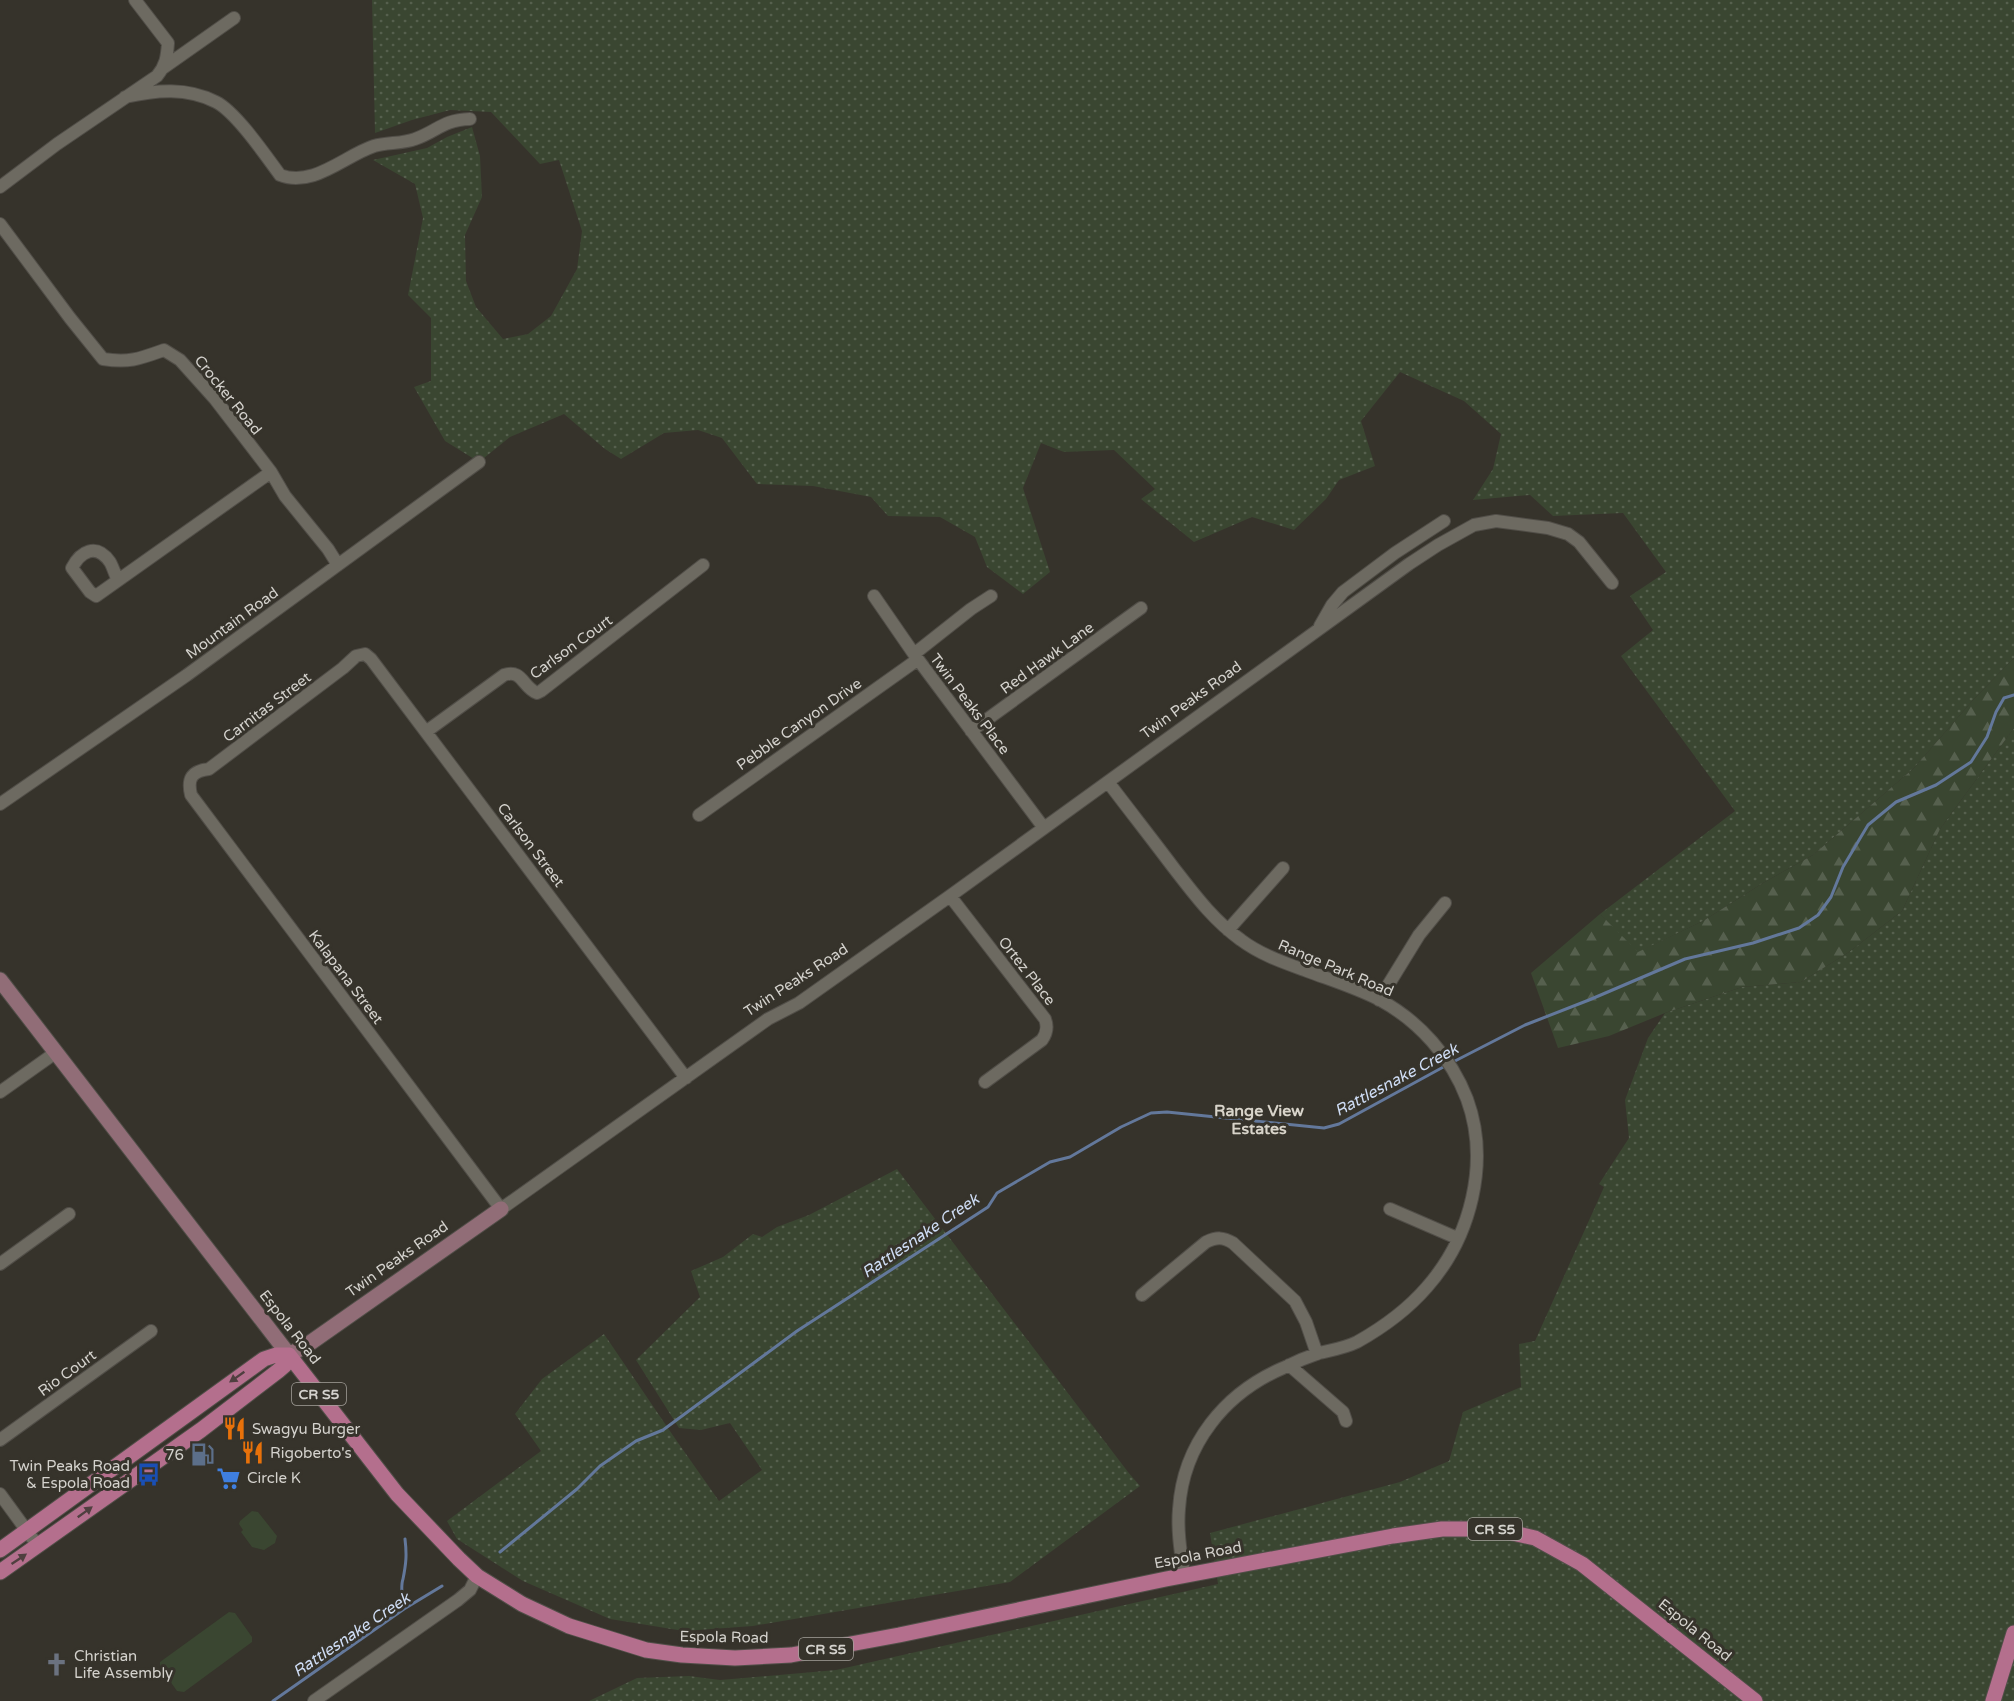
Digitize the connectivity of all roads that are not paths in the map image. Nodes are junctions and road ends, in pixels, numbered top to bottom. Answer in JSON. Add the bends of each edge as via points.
{"nodes":[{"id":1,"x":135,"y":0,"type":"edge"},
{"id":2,"x":234,"y":18,"type":"dead end"},
{"id":3,"x":163,"y":68,"type":"junction"},
{"id":4,"x":125,"y":97,"type":"junction"},
{"id":5,"x":470,"y":119,"type":"dead end"},
{"id":6,"x":0,"y":187,"type":"edge"},
{"id":7,"x":0,"y":224,"type":"edge"},
{"id":8,"x":479,"y":462,"type":"dead end"},
{"id":9,"x":271,"y":472,"type":"junction"},
{"id":10,"x":1444,"y":520,"type":"dead end"},
{"id":11,"x":338,"y":565,"type":"junction"},
{"id":12,"x":703,"y":565,"type":"dead end"},
{"id":13,"x":118,"y":580,"type":"dead end"},
{"id":14,"x":1612,"y":583,"type":"dead end"},
{"id":15,"x":874,"y":596,"type":"dead end"},
{"id":16,"x":991,"y":596,"type":"dead end"},
{"id":17,"x":1141,"y":608,"type":"dead end"},
{"id":18,"x":1318,"y":630,"type":"junction"},
{"id":19,"x":916,"y":657,"type":"junction"},
{"id":20,"x":343,"y":668,"type":"joint"},
{"id":21,"x":427,"y":731,"type":"junction"},
{"id":22,"x":970,"y":731,"type":"junction"},
{"id":23,"x":209,"y":769,"type":"joint"},
{"id":24,"x":1108,"y":782,"type":"junction"},
{"id":25,"x":0,"y":804,"type":"edge"},
{"id":26,"x":699,"y":815,"type":"dead end"},
{"id":27,"x":1044,"y":828,"type":"junction"},
{"id":28,"x":1283,"y":868,"type":"dead end"},
{"id":29,"x":950,"y":896,"type":"junction"},
{"id":30,"x":1444,"y":903,"type":"dead end"},
{"id":31,"x":1228,"y":930,"type":"junction"},
{"id":32,"x":0,"y":980,"type":"edge"},
{"id":33,"x":1379,"y":999,"type":"junction"},
{"id":34,"x":56,"y":1053,"type":"junction"},
{"id":35,"x":686,"y":1078,"type":"junction"},
{"id":36,"x":985,"y":1082,"type":"dead end"},
{"id":37,"x":0,"y":1092,"type":"edge"},
{"id":38,"x":501,"y":1209,"type":"junction"},
{"id":39,"x":1390,"y":1209,"type":"dead end"},
{"id":40,"x":69,"y":1215,"type":"dead end"},
{"id":41,"x":1457,"y":1238,"type":"junction"},
{"id":42,"x":0,"y":1264,"type":"edge"},
{"id":43,"x":1142,"y":1295,"type":"dead end"},
{"id":44,"x":152,"y":1331,"type":"dead end"},
{"id":45,"x":1317,"y":1354,"type":"junction"},
{"id":46,"x":289,"y":1355,"type":"junction"},
{"id":47,"x":1289,"y":1365,"type":"junction"},
{"id":48,"x":1346,"y":1420,"type":"dead end"},
{"id":49,"x":0,"y":1440,"type":"edge"},
{"id":50,"x":0,"y":1494,"type":"edge"},
{"id":51,"x":27,"y":1530,"type":"junction"},
{"id":52,"x":38,"y":1546,"type":"junction"},
{"id":53,"x":0,"y":1550,"type":"edge"},
{"id":54,"x":0,"y":1572,"type":"edge"},
{"id":55,"x":1184,"y":1575,"type":"junction"},
{"id":56,"x":477,"y":1576,"type":"junction"},
{"id":57,"x":2014,"y":1633,"type":"edge"},
{"id":58,"x":314,"y":1701,"type":"edge"},
{"id":59,"x":1755,"y":1701,"type":"edge"},
{"id":60,"x":1994,"y":1701,"type":"edge"}],
"edges":[{"from":1,"to":3,"type":"street","via":[[168,43]]},
{"from":2,"to":3,"type":"street"},
{"from":3,"to":4,"type":"street"},
{"from":4,"to":5,"type":"street","via":[[150,91],[186,92],[218,102],[280,175],[301,179],[376,146],[411,141],[455,120]]},
{"from":4,"to":6,"type":"street"},
{"from":7,"to":9,"type":"street","name":"Crocker Road","via":[[103,359],[123,362],[164,350],[180,360]]},
{"from":8,"to":11,"type":"street","name":"Mountain Road"},
{"from":9,"to":11,"type":"street","name":"Crocker Road"},
{"from":9,"to":13,"type":"street"},
{"from":10,"to":18,"type":"street","name":"Twin Peaks Road","via":[[1343,592]]},
{"from":11,"to":25,"type":"street","name":"Mountain Road"},
{"from":12,"to":21,"type":"street","name":"Carlson Court","via":[[541,691],[530,690],[519,675],[504,675]]},
{"from":14,"to":18,"type":"street","name":"Twin Peaks Road","via":[[1568,534],[1524,524],[1484,522],[1423,554]]},
{"from":15,"to":19,"type":"street","name":"Twin Peaks Place"},
{"from":16,"to":19,"type":"street","name":"Pebble Canyon Drive"},
{"from":17,"to":22,"type":"street","name":"Red Hawk Lane"},
{"from":18,"to":24,"type":"street","name":"Twin Peaks Road"},
{"from":19,"to":22,"type":"street","name":"Twin Peaks Place"},
{"from":19,"to":26,"type":"street","name":"Pebble Canyon Drive"},
{"from":20,"to":21,"type":"street","name":"Carlson Street","via":[[356,656],[365,654]]},
{"from":20,"to":23,"type":"street","name":"Carnitas Street"},
{"from":21,"to":35,"type":"street","name":"Carlson Street"},
{"from":22,"to":27,"type":"street","name":"Twin Peaks Place"},
{"from":23,"to":38,"type":"street","name":"Kalapana Street","via":[[193,775],[189,784],[191,795]]},
{"from":24,"to":27,"type":"street","name":"Twin Peaks Road"},
{"from":24,"to":31,"type":"street","name":"Range Park Road","via":[[1204,907]]},
{"from":27,"to":29,"type":"street","name":"Twin Peaks Road"},
{"from":28,"to":31,"type":"street"},
{"from":29,"to":35,"type":"street","name":"Twin Peaks Road"},
{"from":29,"to":36,"type":"street","name":"Ortez Place","via":[[1047,1026],[1042,1040]]},
{"from":30,"to":33,"type":"street"},
{"from":31,"to":33,"type":"street","name":"Range Park Road","via":[[1259,951]]},
{"from":32,"to":34,"type":"main road","name":"Espola Road","number":"CR S5"},
{"from":33,"to":41,"type":"street","name":"Range Park Road","via":[[1431,1040],[1454,1070],[1471,1109],[1478,1148],[1477,1173],[1470,1208]]},
{"from":34,"to":37,"type":"street"},
{"from":34,"to":46,"type":"main road","name":"Espola Road","number":"CR S5"},
{"from":35,"to":38,"type":"street","name":"Twin Peaks Road"},
{"from":38,"to":46,"type":"main road","name":"Twin Peaks Road"},
{"from":39,"to":41,"type":"street"},
{"from":40,"to":42,"type":"street"},
{"from":41,"to":45,"type":"street","name":"Range Park Road","via":[[1439,1272],[1412,1303],[1357,1342]]},
{"from":43,"to":45,"type":"street","via":[[1206,1242],[1225,1238],[1294,1301]]},
{"from":44,"to":49,"type":"street","name":"Rio Court"},
{"from":45,"to":47,"type":"street","name":"Range Park Road"},
{"from":46,"to":51,"type":"main road","name":"Twin Peaks Road","one_way":true,"via":[[264,1359]]},
{"from":52,"to":46,"type":"main road","name":"Twin Peaks Road","one_way":true,"via":[[201,1430],[278,1371]]},
{"from":46,"to":56,"type":"main road","name":"Espola Road","number":"CR S5","via":[[397,1494]]},
{"from":47,"to":48,"type":"street","via":[[1343,1412]]},
{"from":47,"to":55,"type":"street","name":"Range Park Road","via":[[1249,1387],[1223,1408],[1193,1451],[1179,1509]]},
{"from":50,"to":51,"type":"street"},
{"from":51,"to":52,"type":"street"},
{"from":51,"to":53,"type":"main road","name":"Twin Peaks Road"},
{"from":54,"to":52,"type":"main road","name":"Twin Peaks Road","one_way":true},
{"from":55,"to":56,"type":"main road","name":"Espola Road","number":"CR S5","via":[[820,1650],[735,1659],[663,1653],[607,1640],[540,1613]]},
{"from":55,"to":59,"type":"main road","name":"Espola Road","number":"CR S5","via":[[1442,1529],[1515,1533],[1553,1546],[1582,1564]]},
{"from":56,"to":58,"type":"street","via":[[470,1590],[458,1600]]},
{"from":57,"to":60,"type":"main road"}]}
